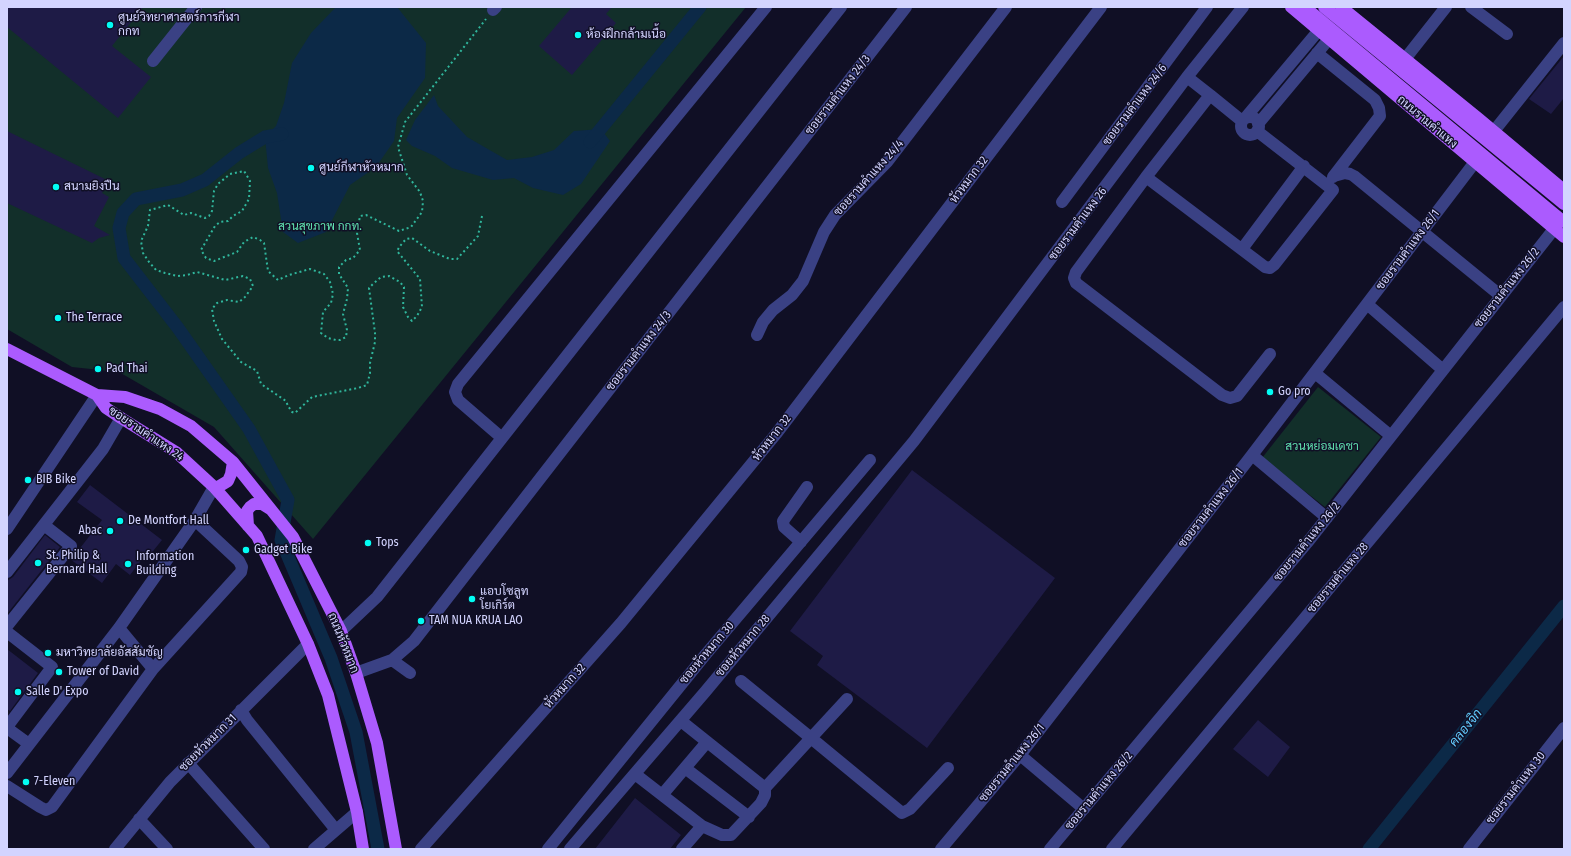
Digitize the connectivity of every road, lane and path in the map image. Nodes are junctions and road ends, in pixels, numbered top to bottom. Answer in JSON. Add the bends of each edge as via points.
{"nodes":[{"id":1,"x":196,"y":7,"type":"edge"},
{"id":2,"x":766,"y":7,"type":"edge"},
{"id":3,"x":841,"y":7,"type":"edge"},
{"id":4,"x":906,"y":7,"type":"edge"},
{"id":5,"x":1006,"y":7,"type":"edge"},
{"id":6,"x":1101,"y":7,"type":"edge"},
{"id":7,"x":1207,"y":7,"type":"edge"},
{"id":8,"x":1243,"y":7,"type":"edge"},
{"id":9,"x":1290,"y":7,"type":"edge"},
{"id":10,"x":1305,"y":7,"type":"edge"},
{"id":11,"x":1324,"y":7,"type":"edge"},
{"id":12,"x":1341,"y":7,"type":"edge"},
{"id":13,"x":1446,"y":7,"type":"edge"},
{"id":14,"x":1472,"y":7,"type":"edge"},
{"id":15,"x":494,"y":9,"type":"edge"},
{"id":16,"x":1319,"y":30,"type":"junction"},
{"id":17,"x":1372,"y":32,"type":"junction"},
{"id":18,"x":1507,"y":34,"type":"dead end"},
{"id":19,"x":1329,"y":39,"type":"junction"},
{"id":20,"x":1564,"y":43,"type":"edge"},
{"id":21,"x":1317,"y":53,"type":"junction"},
{"id":22,"x":1352,"y":58,"type":"junction"},
{"id":23,"x":1405,"y":59,"type":"junction"},
{"id":24,"x":153,"y":61,"type":"dead end"},
{"id":25,"x":1187,"y":78,"type":"junction"},
{"id":26,"x":1210,"y":95,"type":"junction"},
{"id":27,"x":1244,"y":119,"type":"junction"},
{"id":28,"x":1258,"y":127,"type":"junction"},
{"id":29,"x":1494,"y":131,"type":"junction"},
{"id":30,"x":1475,"y":162,"type":"junction"},
{"id":31,"x":1304,"y":166,"type":"junction"},
{"id":32,"x":1146,"y":177,"type":"junction"},
{"id":33,"x":1330,"y":180,"type":"junction"},
{"id":34,"x":1564,"y":190,"type":"edge"},
{"id":35,"x":1062,"y":202,"type":"dead end"},
{"id":36,"x":1564,"y":204,"type":"edge"},
{"id":37,"x":482,"y":216,"type":"dead end"},
{"id":38,"x":1559,"y":225,"type":"edge"},
{"id":39,"x":1422,"y":232,"type":"junction"},
{"id":40,"x":1564,"y":237,"type":"edge"},
{"id":41,"x":1242,"y":249,"type":"junction"},
{"id":42,"x":1501,"y":296,"type":"junction"},
{"id":43,"x":1367,"y":304,"type":"junction"},
{"id":44,"x":1564,"y":307,"type":"edge"},
{"id":45,"x":757,"y":335,"type":"dead end"},
{"id":46,"x":7,"y":349,"type":"edge"},
{"id":47,"x":1270,"y":354,"type":"dead end"},
{"id":48,"x":1443,"y":370,"type":"junction"},
{"id":49,"x":1314,"y":373,"type":"junction"},
{"id":50,"x":97,"y":395,"type":"junction"},
{"id":51,"x":121,"y":418,"type":"junction"},
{"id":52,"x":1391,"y":436,"type":"junction"},
{"id":53,"x":502,"y":438,"type":"junction"},
{"id":54,"x":914,"y":441,"type":"joint"},
{"id":55,"x":1252,"y":455,"type":"junction"},
{"id":56,"x":870,"y":460,"type":"dead end"},
{"id":57,"x":232,"y":462,"type":"junction"},
{"id":58,"x":214,"y":487,"type":"junction"},
{"id":59,"x":807,"y":487,"type":"dead end"},
{"id":60,"x":272,"y":511,"type":"junction"},
{"id":61,"x":1327,"y":518,"type":"junction"},
{"id":62,"x":195,"y":520,"type":"junction"},
{"id":63,"x":44,"y":525,"type":"junction"},
{"id":64,"x":248,"y":526,"type":"junction"},
{"id":65,"x":7,"y":529,"type":"edge"},
{"id":66,"x":800,"y":542,"type":"junction"},
{"id":67,"x":7,"y":572,"type":"edge"},
{"id":68,"x":7,"y":626,"type":"edge"},
{"id":69,"x":119,"y":628,"type":"junction"},
{"id":70,"x":341,"y":631,"type":"junction"},
{"id":71,"x":7,"y":632,"type":"edge"},
{"id":72,"x":308,"y":644,"type":"junction"},
{"id":73,"x":392,"y":660,"type":"junction"},
{"id":74,"x":152,"y":669,"type":"junction"},
{"id":75,"x":356,"y":673,"type":"junction"},
{"id":76,"x":410,"y":673,"type":"dead end"},
{"id":77,"x":741,"y":681,"type":"dead end"},
{"id":78,"x":847,"y":699,"type":"dead end"},
{"id":79,"x":240,"y":710,"type":"junction"},
{"id":80,"x":681,"y":720,"type":"junction"},
{"id":81,"x":7,"y":728,"type":"edge"},
{"id":82,"x":1564,"y":728,"type":"edge"},
{"id":83,"x":812,"y":738,"type":"junction"},
{"id":84,"x":707,"y":742,"type":"junction"},
{"id":85,"x":29,"y":744,"type":"junction"},
{"id":86,"x":1020,"y":755,"type":"junction"},
{"id":87,"x":188,"y":763,"type":"junction"},
{"id":88,"x":685,"y":768,"type":"junction"},
{"id":89,"x":948,"y":768,"type":"dead end"},
{"id":90,"x":7,"y":773,"type":"edge"},
{"id":91,"x":635,"y":774,"type":"junction"},
{"id":92,"x":7,"y":786,"type":"edge"},
{"id":93,"x":765,"y":788,"type":"junction"},
{"id":94,"x":662,"y":795,"type":"junction"},
{"id":95,"x":1084,"y":809,"type":"junction"},
{"id":96,"x":357,"y":812,"type":"junction"},
{"id":97,"x":749,"y":816,"type":"junction"},
{"id":98,"x":139,"y":819,"type":"junction"},
{"id":99,"x":702,"y":826,"type":"junction"},
{"id":100,"x":336,"y":830,"type":"junction"},
{"id":101,"x":114,"y":849,"type":"edge"},
{"id":102,"x":167,"y":849,"type":"edge"},
{"id":103,"x":264,"y":849,"type":"edge"},
{"id":104,"x":314,"y":849,"type":"edge"},
{"id":105,"x":362,"y":849,"type":"edge"},
{"id":106,"x":396,"y":849,"type":"edge"},
{"id":107,"x":421,"y":849,"type":"edge"},
{"id":108,"x":548,"y":849,"type":"edge"},
{"id":109,"x":570,"y":849,"type":"edge"},
{"id":110,"x":682,"y":849,"type":"edge"},
{"id":111,"x":941,"y":849,"type":"edge"},
{"id":112,"x":1050,"y":849,"type":"edge"},
{"id":113,"x":1112,"y":849,"type":"edge"},
{"id":114,"x":1469,"y":849,"type":"edge"}],
"edges":[{"from":1,"to":24,"type":"street"},
{"from":2,"to":53,"type":"street","via":[[458,384],[455,392],[458,400]]},
{"from":3,"to":53,"type":"street"},
{"from":4,"to":73,"type":"street","name":"ซอยรามคำแหง 24/3","via":[[414,641]]},
{"from":5,"to":45,"type":"street","name":"ซอยรามคำแหง 24/4","via":[[887,162],[835,215],[824,232],[803,280],[792,295],[773,310]]},
{"from":6,"to":107,"type":"street","name":"หัวหมาก 32","via":[[776,434],[621,623]]},
{"from":7,"to":35,"type":"street","name":"ซอยรามคำแหง 24/6"},
{"from":8,"to":25,"type":"street","name":"ซอยรามคำแหง 26"},
{"from":9,"to":16,"type":"main road","name":"ถนนรามคำแหง"},
{"from":10,"to":38,"type":"main road","name":"ถนนรามคำแหง"},
{"from":11,"to":36,"type":"main road","name":"ถนนรามคำแหง"},
{"from":12,"to":17,"type":"main road"},
{"from":13,"to":23,"type":"street"},
{"from":14,"to":18,"type":"street"},
{"from":15,"to":37,"type":"path","via":[[405,122],[398,147],[407,175],[420,192],[423,201],[419,217],[411,227],[399,231],[366,215],[360,216],[357,233],[360,250],[339,267],[339,274],[348,288],[343,314],[346,337],[336,340],[321,333],[323,312],[331,302],[333,294],[330,282],[324,274],[310,269],[278,280],[268,271],[264,243],[253,237],[244,242],[237,252],[214,261],[206,258],[201,250],[215,226],[242,211],[249,199],[250,181],[244,171],[230,174],[218,184],[214,191],[212,211],[205,218],[191,213],[184,215],[168,205],[150,210],[148,226],[141,241],[143,253],[156,270],[177,276],[197,272],[225,280],[243,276],[250,279],[253,286],[239,302],[227,300],[217,303],[212,309],[214,321],[222,339],[241,362],[257,371],[261,384],[282,396],[295,413],[312,397],[367,384],[376,333],[369,288],[381,277],[389,276],[400,282],[404,287],[403,307],[408,318],[412,321],[417,316],[422,308],[420,279],[397,251],[403,242],[412,238],[430,251],[457,259],[478,236]]},
{"from":16,"to":19,"type":"main road","name":"ถนนรามคำแหง"},
{"from":16,"to":27,"type":"street"},
{"from":17,"to":22,"type":"main road"},
{"from":17,"to":23,"type":"main road"},
{"from":19,"to":21,"type":"street"},
{"from":19,"to":22,"type":"main road","name":"ถนนรามคำแหง"},
{"from":20,"to":29,"type":"street"},
{"from":21,"to":28,"type":"street"},
{"from":21,"to":33,"type":"street","via":[[1375,100],[1380,116]]},
{"from":22,"to":30,"type":"main road","name":"ถนนรามคำแหง"},
{"from":23,"to":29,"type":"main road"},
{"from":25,"to":26,"type":"street"},
{"from":25,"to":54,"type":"street","name":"ซอยรามคำแหง 26"},
{"from":26,"to":27,"type":"street"},
{"from":26,"to":32,"type":"street"},
{"from":27,"to":28,"type":"street","via":[[1254,118]]},
{"from":28,"to":31,"type":"street"},
{"from":29,"to":34,"type":"main road"},
{"from":30,"to":38,"type":"main road","name":"ถนนรามคำแหง"},
{"from":30,"to":39,"type":"street","name":"ซอยรามคำแหง 26/1"},
{"from":31,"to":33,"type":"street"},
{"from":31,"to":41,"type":"street"},
{"from":32,"to":41,"type":"street"},
{"from":32,"to":47,"type":"street","via":[[1076,272],[1076,283],[1222,395],[1230,398],[1237,396]]},
{"from":33,"to":39,"type":"street","via":[[1345,174],[1354,176]]},
{"from":33,"to":41,"type":"street","via":[[1332,192],[1274,265],[1270,268],[1265,267]]},
{"from":38,"to":40,"type":"main road","name":"ถนนรามคำแหง"},
{"from":38,"to":42,"type":"street","name":"ซอยรามคำแหง 26/2"},
{"from":39,"to":42,"type":"street"},
{"from":39,"to":43,"type":"street","name":"ซอยรามคำแหง 26/1"},
{"from":42,"to":48,"type":"street","name":"ซอยรามคำแหง 26/2"},
{"from":43,"to":48,"type":"street"},
{"from":43,"to":49,"type":"street","name":"ซอยรามคำแหง 26/1"},
{"from":44,"to":113,"type":"street","name":"ซอยรามคำแหง 28"},
{"from":46,"to":50,"type":"main road","name":"ซอยรามคำแหง 24"},
{"from":48,"to":52,"type":"street","name":"ซอยรามคำแหง 26/2"},
{"from":49,"to":52,"type":"street"},
{"from":49,"to":55,"type":"street","name":"ซอยรามคำแหง 26/1"},
{"from":50,"to":51,"type":"main road","name":"ซอยรามคำแหง 24","via":[[106,408]]},
{"from":50,"to":57,"type":"main road","name":"ซอยรามคำแหง 24","via":[[125,397],[160,409],[191,426]]},
{"from":50,"to":65,"type":"street"},
{"from":51,"to":58,"type":"main road","name":"ซอยรามคำแหง 24","via":[[168,445]]},
{"from":51,"to":63,"type":"street","via":[[103,449]]},
{"from":52,"to":61,"type":"street","name":"ซอยรามคำแหง 26/2"},
{"from":53,"to":70,"type":"street","via":[[376,597]]},
{"from":54,"to":80,"type":"street","name":"ซอยหัวหมาก 28"},
{"from":55,"to":61,"type":"street"},
{"from":55,"to":86,"type":"street","name":"ซอยรามคำแหง 26/1"},
{"from":56,"to":66,"type":"street","name":"ซอยหัวหมาก 30"},
{"from":57,"to":58,"type":"main road","via":[[228,481]]},
{"from":57,"to":60,"type":"main road","name":"ถนนหัวหมาก"},
{"from":58,"to":62,"type":"street"},
{"from":58,"to":64,"type":"main road"},
{"from":59,"to":66,"type":"street","via":[[783,521],[784,527]]},
{"from":60,"to":64,"type":"main road","via":[[262,504],[254,504],[247,511]]},
{"from":60,"to":70,"type":"main road","name":"ถนนหัวหมาก","via":[[293,536]]},
{"from":61,"to":95,"type":"street","name":"ซอยรามคำแหง 26/2"},
{"from":62,"to":69,"type":"street"},
{"from":62,"to":74,"type":"street","via":[[239,561],[241,572]]},
{"from":63,"to":67,"type":"street"},
{"from":63,"to":68,"type":"street","via":[[70,546]]},
{"from":64,"to":72,"type":"main road","via":[[257,536]]},
{"from":66,"to":108,"type":"street","name":"ซอยหัวหมาก 30"},
{"from":69,"to":74,"type":"street"},
{"from":69,"to":85,"type":"street"},
{"from":70,"to":75,"type":"main road","name":"ถนนหัวหมาก"},
{"from":71,"to":81,"type":"street","via":[[52,667]]},
{"from":72,"to":79,"type":"street","name":"ซอยหัวหมาก 31"},
{"from":72,"to":96,"type":"main road","via":[[328,695]]},
{"from":73,"to":75,"type":"street","name":"ซอยรามคำแหง 24/3"},
{"from":73,"to":76,"type":"street"},
{"from":74,"to":92,"type":"street","via":[[52,807],[46,810]]},
{"from":75,"to":106,"type":"main road","name":"ถนนหัวหมาก","via":[[377,742]]},
{"from":77,"to":83,"type":"street"},
{"from":78,"to":83,"type":"street"},
{"from":79,"to":87,"type":"street","name":"ซอยหัวหมาก 31"},
{"from":79,"to":100,"type":"street"},
{"from":80,"to":84,"type":"street"},
{"from":80,"to":91,"type":"street","name":"ซอยหัวหมาก 28"},
{"from":81,"to":85,"type":"street"},
{"from":82,"to":114,"type":"street","name":"ซอยรามคำแหง 30"},
{"from":83,"to":89,"type":"street","via":[[902,813],[910,809]]},
{"from":83,"to":93,"type":"street"},
{"from":84,"to":88,"type":"street"},
{"from":84,"to":93,"type":"street"},
{"from":85,"to":90,"type":"street"},
{"from":86,"to":95,"type":"street"},
{"from":86,"to":111,"type":"street","name":"ซอยรามคำแหง 26/1"},
{"from":87,"to":98,"type":"street","name":"ซอยหัวหมาก 31"},
{"from":87,"to":103,"type":"street"},
{"from":88,"to":94,"type":"street"},
{"from":88,"to":97,"type":"street"},
{"from":91,"to":94,"type":"street"},
{"from":91,"to":109,"type":"street","name":"ซอยหัวหมาก 28"},
{"from":93,"to":97,"type":"street","via":[[765,796],[761,803]]},
{"from":94,"to":99,"type":"street"},
{"from":95,"to":112,"type":"street","name":"ซอยรามคำแหง 26/2"},
{"from":96,"to":100,"type":"street"},
{"from":96,"to":105,"type":"main road"},
{"from":97,"to":99,"type":"street","via":[[731,835],[722,835]]},
{"from":98,"to":101,"type":"street","name":"ซอยหัวหมาก 31"},
{"from":98,"to":102,"type":"street"},
{"from":99,"to":110,"type":"street"},
{"from":100,"to":104,"type":"street"}]}
